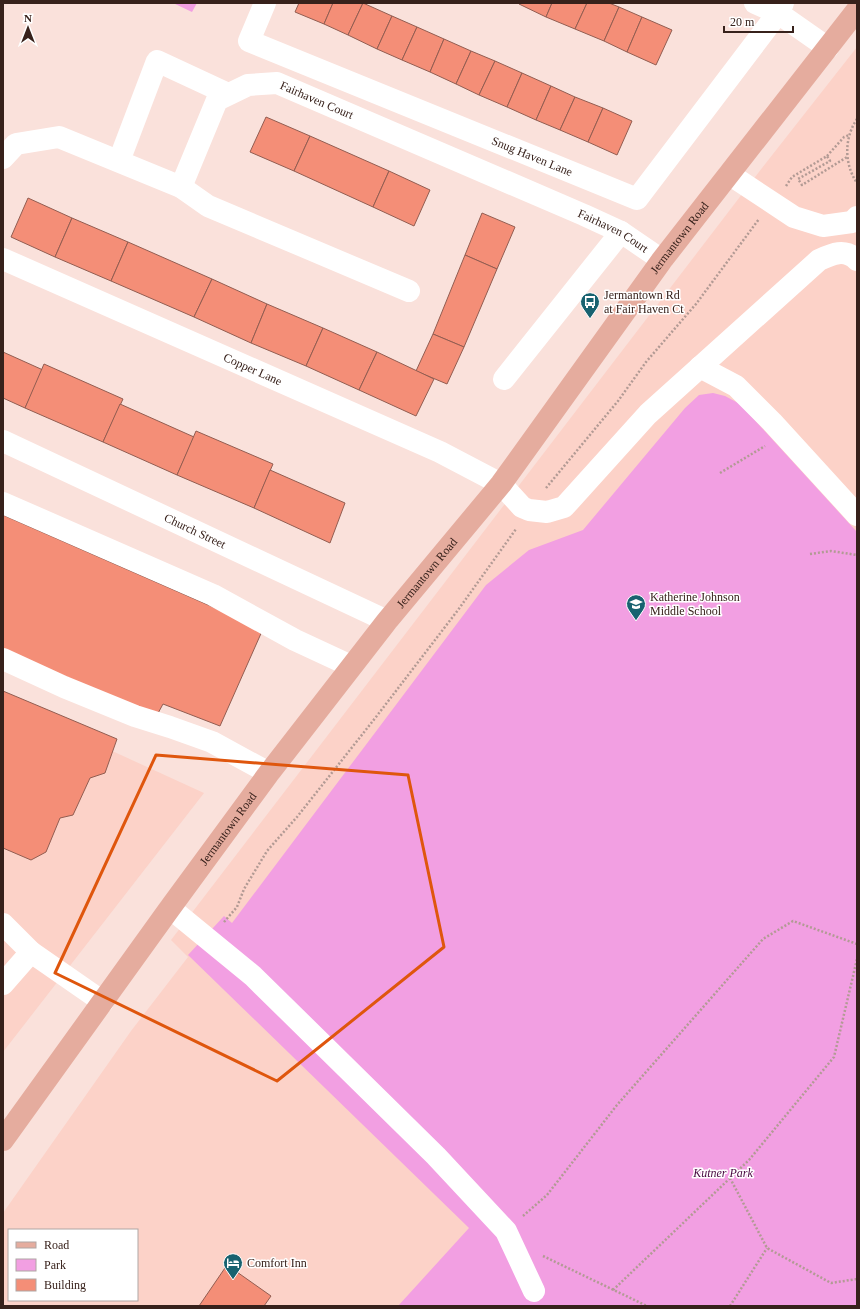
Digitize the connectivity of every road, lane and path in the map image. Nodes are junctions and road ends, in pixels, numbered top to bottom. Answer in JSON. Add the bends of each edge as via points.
{"nodes":[{"id":1,"x":265,"y":3,"type":"edge"},
{"id":2,"x":755,"y":3,"type":"edge"},
{"id":3,"x":780,"y":8,"type":"edge"},
{"id":4,"x":857,"y":10,"type":"edge"},
{"id":5,"x":828,"y":48,"type":"junction"},
{"id":6,"x":228,"y":94,"type":"junction"},
{"id":7,"x":857,"y":119,"type":"edge"},
{"id":8,"x":849,"y":135,"type":"junction"},
{"id":9,"x":827,"y":156,"type":"junction"},
{"id":10,"x":847,"y":157,"type":"junction"},
{"id":11,"x":3,"y":158,"type":"edge"},
{"id":12,"x":119,"y":162,"type":"junction"},
{"id":13,"x":729,"y":174,"type":"junction"},
{"id":14,"x":857,"y":183,"type":"edge"},
{"id":15,"x":181,"y":187,"type":"junction"},
{"id":16,"x":773,"y":203,"type":"junction"},
{"id":17,"x":857,"y":217,"type":"edge"},
{"id":18,"x":620,"y":232,"type":"junction"},
{"id":19,"x":3,"y":259,"type":"edge"},
{"id":20,"x":662,"y":260,"type":"junction"},
{"id":21,"x":857,"y":260,"type":"edge"},
{"id":22,"x":409,"y":291,"type":"dead end"},
{"id":23,"x":700,"y":367,"type":"junction"},
{"id":24,"x":504,"y":379,"type":"dead end"},
{"id":25,"x":3,"y":441,"type":"edge"},
{"id":26,"x":768,"y":445,"type":"dead end"},
{"id":27,"x":720,"y":473,"type":"dead end"},
{"id":28,"x":501,"y":484,"type":"junction"},
{"id":29,"x":3,"y":503,"type":"edge"},
{"id":30,"x":529,"y":510,"type":"junction"},
{"id":31,"x":857,"y":515,"type":"edge"},
{"id":32,"x":810,"y":554,"type":"dead end"},
{"id":33,"x":857,"y":555,"type":"edge"},
{"id":34,"x":387,"y":621,"type":"junction"},
{"id":35,"x":3,"y":659,"type":"edge"},
{"id":36,"x":351,"y":666,"type":"junction"},
{"id":37,"x":269,"y":774,"type":"junction"},
{"id":38,"x":170,"y":908,"type":"junction"},
{"id":39,"x":224,"y":923,"type":"dead end"},
{"id":40,"x":3,"y":924,"type":"edge"},
{"id":41,"x":857,"y":944,"type":"edge"},
{"id":42,"x":31,"y":952,"type":"junction"},
{"id":43,"x":857,"y":960,"type":"edge"},
{"id":44,"x":3,"y":984,"type":"edge"},
{"id":45,"x":103,"y":1002,"type":"junction"},
{"id":46,"x":3,"y":1140,"type":"edge"},
{"id":47,"x":730,"y":1178,"type":"junction"},
{"id":48,"x":508,"y":1235,"type":"junction"},
{"id":49,"x":766,"y":1248,"type":"junction"},
{"id":50,"x":857,"y":1279,"type":"edge"},
{"id":51,"x":613,"y":1290,"type":"junction"},
{"id":52,"x":534,"y":1291,"type":"dead end"},
{"id":53,"x":647,"y":1306,"type":"edge"},
{"id":54,"x":730,"y":1306,"type":"edge"}],
"edges":[{"from":1,"to":3,"type":"street","name":"Snug Haven Lane","via":[[249,42],[637,199]]},
{"from":2,"to":3,"type":"street"},
{"from":3,"to":5,"type":"street"},
{"from":4,"to":5,"type":"main road","name":"Jermantown Road"},
{"from":5,"to":13,"type":"main road","name":"Jermantown Road"},
{"from":6,"to":12,"type":"street","via":[[157,60]]},
{"from":6,"to":15,"type":"street","name":"Fairhaven Court","via":[[217,100]]},
{"from":6,"to":18,"type":"street","name":"Fairhaven Court","via":[[248,84],[277,83]]},
{"from":7,"to":8,"type":"path"},
{"from":8,"to":9,"type":"path","via":[[844,137]]},
{"from":8,"to":10,"type":"path"},
{"from":9,"to":10,"type":"path","via":[[830,161],[798,179],[802,185]]},
{"from":9,"to":16,"type":"path","via":[[792,177]]},
{"from":10,"to":14,"type":"path","via":[[852,176]]},
{"from":11,"to":12,"type":"street","via":[[16,144],[59,137]]},
{"from":12,"to":15,"type":"street"},
{"from":13,"to":16,"type":"street"},
{"from":13,"to":20,"type":"main road","name":"Jermantown Road"},
{"from":15,"to":22,"type":"street","via":[[208,206]]},
{"from":16,"to":17,"type":"street","via":[[794,217],[823,226],[852,222]]},
{"from":16,"to":30,"type":"path","via":[[696,304],[646,362],[618,401]]},
{"from":18,"to":20,"type":"street","name":"Fairhaven Court"},
{"from":18,"to":24,"type":"street"},
{"from":19,"to":28,"type":"street","name":"Copper Lane","via":[[440,452]]},
{"from":20,"to":28,"type":"main road","name":"Jermantown Road"},
{"from":21,"to":23,"type":"street","via":[[853,256],[836,252],[819,260]]},
{"from":23,"to":30,"type":"street","via":[[648,414],[564,507],[547,512]]},
{"from":23,"to":31,"type":"street","via":[[736,386]]},
{"from":25,"to":34,"type":"street","name":"Church Street"},
{"from":26,"to":27,"type":"path"},
{"from":28,"to":30,"type":"street","name":"Copper Lane","via":[[522,507]]},
{"from":28,"to":34,"type":"main road","name":"Jermantown Road"},
{"from":29,"to":36,"type":"street","via":[[213,595],[295,640]]},
{"from":30,"to":39,"type":"path","via":[[458,610],[267,851],[244,889],[237,907]]},
{"from":32,"to":33,"type":"path","via":[[832,551]]},
{"from":34,"to":36,"type":"main road","name":"Jermantown Road"},
{"from":35,"to":37,"type":"street","via":[[128,713],[212,742]]},
{"from":36,"to":37,"type":"main road","name":"Jermantown Road"},
{"from":37,"to":38,"type":"main road","name":"Jermantown Road"},
{"from":38,"to":45,"type":"main road","name":"Jermantown Road"},
{"from":38,"to":48,"type":"street","via":[[253,976],[436,1156]]},
{"from":40,"to":42,"type":"street"},
{"from":41,"to":48,"type":"path","via":[[793,921],[763,939],[617,1105],[547,1194]]},
{"from":42,"to":44,"type":"street"},
{"from":42,"to":45,"type":"street"},
{"from":43,"to":47,"type":"path","via":[[834,1057],[749,1160]]},
{"from":45,"to":46,"type":"main road","name":"Jermantown Road"},
{"from":47,"to":49,"type":"path"},
{"from":47,"to":51,"type":"path"},
{"from":48,"to":51,"type":"path"},
{"from":48,"to":52,"type":"street"},
{"from":49,"to":50,"type":"path","via":[[831,1283]]},
{"from":49,"to":54,"type":"path"},
{"from":51,"to":53,"type":"path"}]}
